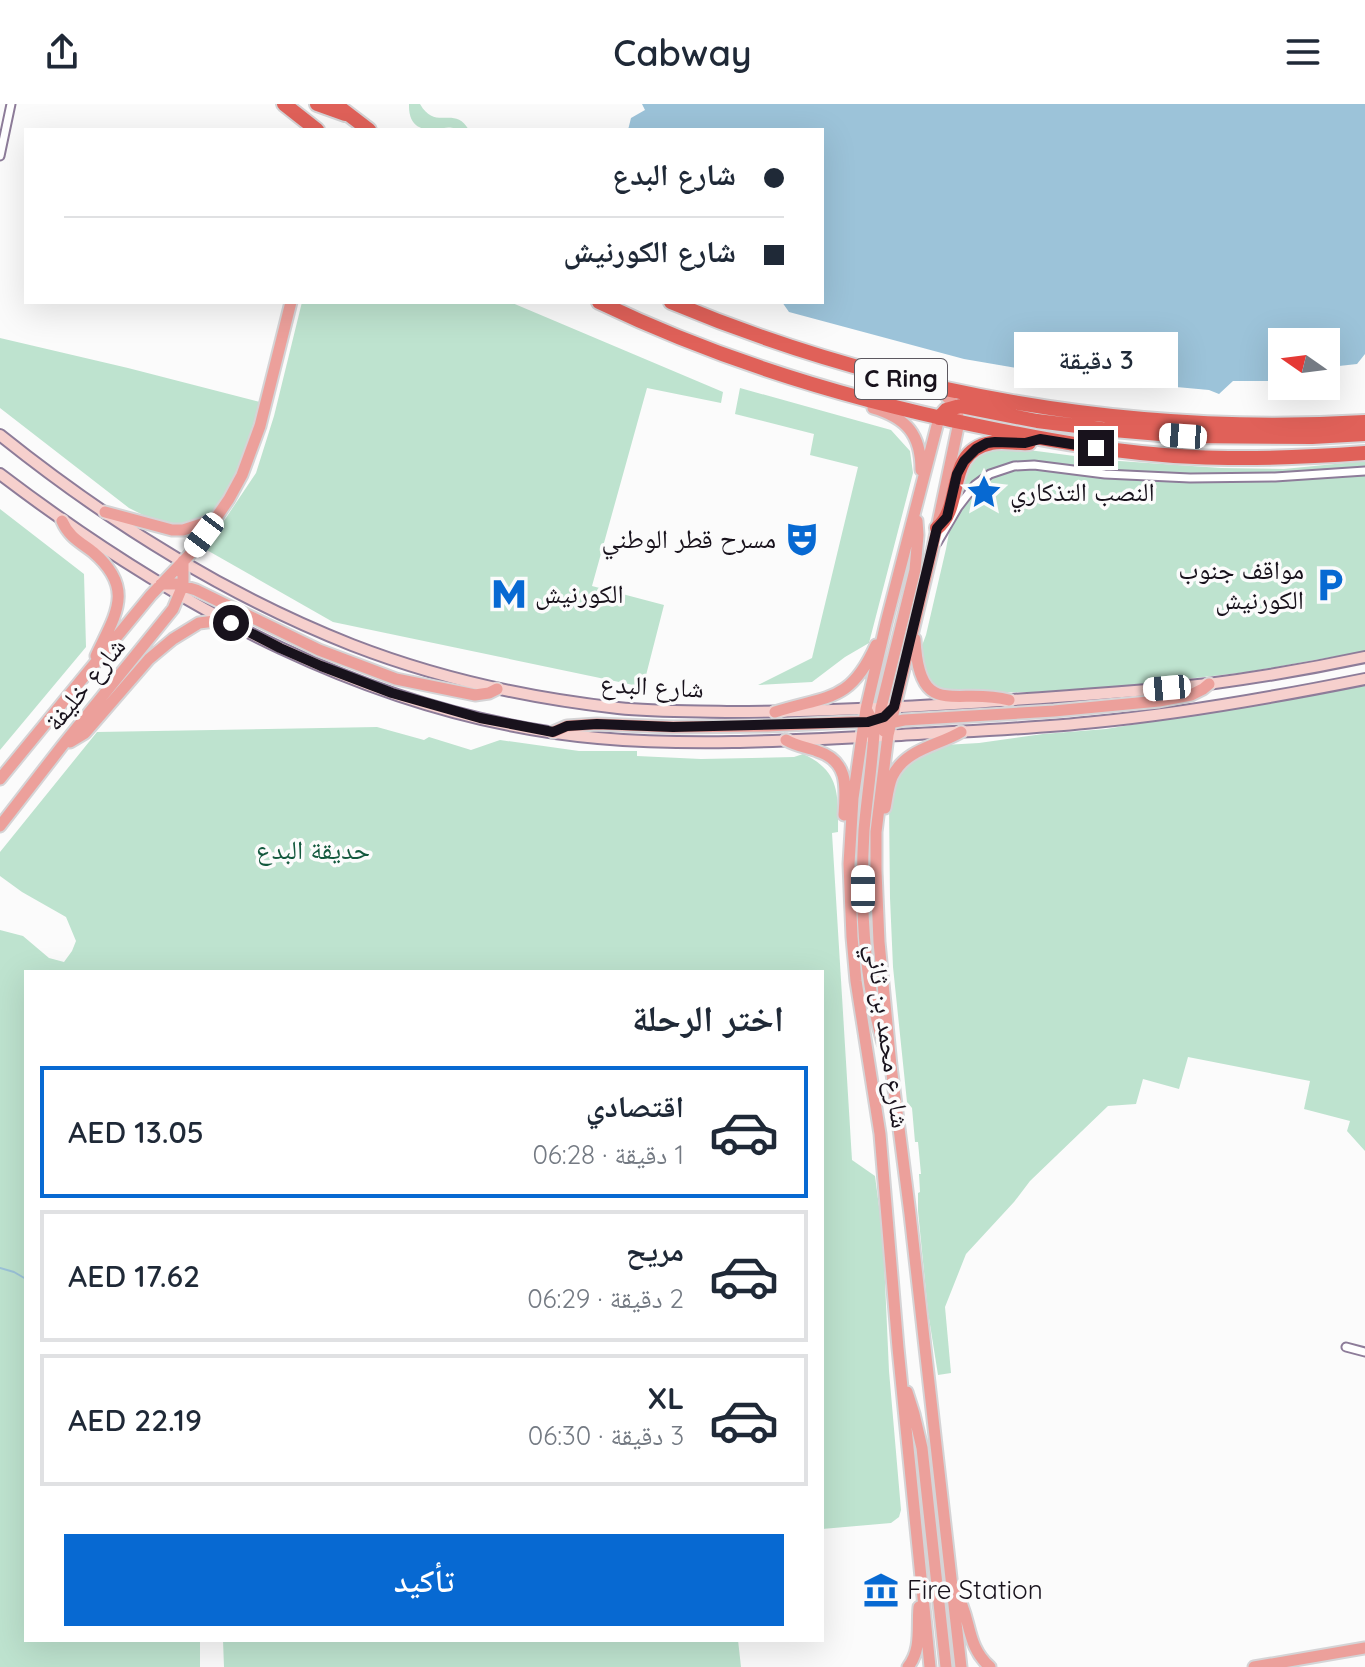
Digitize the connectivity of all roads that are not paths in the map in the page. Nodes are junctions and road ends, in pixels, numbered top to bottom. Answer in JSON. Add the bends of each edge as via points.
{"nodes":[{"id":1,"x":11,"y":104,"type":"edge"},
{"id":2,"x":317,"y":104,"type":"edge"},
{"id":3,"x":335,"y":104,"type":"edge"},
{"id":4,"x":285,"y":105,"type":"edge"},
{"id":5,"x":349,"y":115,"type":"junction"},
{"id":6,"x":307,"y":128,"type":"edge"},
{"id":7,"x":314,"y":128,"type":"edge"},
{"id":8,"x":366,"y":128,"type":"edge"},
{"id":9,"x":0,"y":156,"type":"edge"},
{"id":10,"x":290,"y":304,"type":"edge"},
{"id":11,"x":604,"y":304,"type":"edge"},
{"id":12,"x":676,"y":304,"type":"edge"},
{"id":13,"x":938,"y":388,"type":"junction"},
{"id":14,"x":840,"y":392,"type":"junction"},
{"id":15,"x":955,"y":407,"type":"junction"},
{"id":16,"x":939,"y":418,"type":"junction"},
{"id":17,"x":959,"y":422,"type":"junction"},
{"id":18,"x":1365,"y":422,"type":"edge"},
{"id":19,"x":1365,"y":434,"type":"edge"},
{"id":20,"x":0,"y":435,"type":"edge"},
{"id":21,"x":1040,"y":439,"type":"junction"},
{"id":22,"x":1365,"y":453,"type":"edge"},
{"id":23,"x":1365,"y":471,"type":"edge"},
{"id":24,"x":0,"y":474,"type":"edge"},
{"id":25,"x":921,"y":487,"type":"junction"},
{"id":26,"x":105,"y":512,"type":"junction"},
{"id":27,"x":915,"y":512,"type":"junction"},
{"id":28,"x":215,"y":520,"type":"junction"},
{"id":29,"x":62,"y":521,"type":"junction"},
{"id":30,"x":937,"y":528,"type":"junction"},
{"id":31,"x":932,"y":552,"type":"junction"},
{"id":32,"x":183,"y":561,"type":"junction"},
{"id":33,"x":161,"y":584,"type":"junction"},
{"id":34,"x":181,"y":590,"type":"junction"},
{"id":35,"x":231,"y":623,"type":"junction"},
{"id":36,"x":886,"y":623,"type":"junction"},
{"id":37,"x":914,"y":627,"type":"junction"},
{"id":38,"x":1365,"y":657,"type":"edge"},
{"id":39,"x":91,"y":668,"type":"junction"},
{"id":40,"x":1365,"y":679,"type":"edge"},
{"id":41,"x":1209,"y":684,"type":"junction"},
{"id":42,"x":497,"y":689,"type":"junction"},
{"id":43,"x":1009,"y":700,"type":"junction"},
{"id":44,"x":866,"y":709,"type":"junction"},
{"id":45,"x":775,"y":712,"type":"junction"},
{"id":46,"x":878,"y":724,"type":"junction"},
{"id":47,"x":553,"y":732,"type":"junction"},
{"id":48,"x":961,"y":732,"type":"junction"},
{"id":49,"x":786,"y":740,"type":"junction"},
{"id":50,"x":62,"y":746,"type":"junction"},
{"id":51,"x":0,"y":779,"type":"edge"},
{"id":52,"x":0,"y":826,"type":"edge"},
{"id":53,"x":876,"y":832,"type":"junction"},
{"id":54,"x":850,"y":834,"type":"junction"},
{"id":55,"x":891,"y":1066,"type":"junction"},
{"id":56,"x":1346,"y":1347,"type":"dead end"},
{"id":57,"x":1365,"y":1352,"type":"edge"},
{"id":58,"x":900,"y":1373,"type":"junction"},
{"id":59,"x":952,"y":1589,"type":"junction"},
{"id":60,"x":923,"y":1591,"type":"junction"},
{"id":61,"x":1365,"y":1648,"type":"edge"},
{"id":62,"x":1295,"y":1664,"type":"edge"},
{"id":63,"x":908,"y":1667,"type":"edge"},
{"id":64,"x":930,"y":1667,"type":"edge"},
{"id":65,"x":946,"y":1667,"type":"edge"},
{"id":66,"x":961,"y":1667,"type":"edge"},
{"id":67,"x":990,"y":1667,"type":"edge"},
{"id":68,"x":1254,"y":1667,"type":"edge"}],
"edges":[{"from":1,"to":9,"type":"street"},
{"from":2,"to":5,"type":"highway"},
{"from":3,"to":5,"type":"highway"},
{"from":4,"to":6,"type":"main road"},
{"from":4,"to":7,"type":"highway"},
{"from":5,"to":8,"type":"highway"},
{"from":10,"to":28,"type":"main road","name":"شارع خليفة","via":[[255,441]]},
{"from":11,"to":14,"type":"highway","number":"C Ring","via":[[714,352]]},
{"from":12,"to":13,"type":"highway","number":"C Ring","via":[[809,354]]},
{"from":13,"to":15,"type":"main road","name":"شارع محمد بن ثاني"},
{"from":13,"to":18,"type":"highway","number":"C Ring","via":[[1141,419]]},
{"from":14,"to":16,"type":"highway","number":"C Ring"},
{"from":14,"to":25,"type":"main road","via":[[855,403],[892,414],[909,428],[920,451]]},
{"from":15,"to":16,"type":"highway"},
{"from":15,"to":17,"type":"main road","name":"شارع محمد بن ثاني"},
{"from":15,"to":19,"type":"highway","via":[[1183,436]]},
{"from":16,"to":17,"type":"highway","number":"C Ring"},
{"from":16,"to":25,"type":"main road","name":"شارع محمد بن ثاني"},
{"from":17,"to":21,"type":"highway","number":"C Ring"},
{"from":17,"to":30,"type":"main road","name":"شارع محمد بن ثاني"},
{"from":20,"to":26,"type":"main road","name":"شارع البدع"},
{"from":21,"to":22,"type":"highway","number":"C Ring","via":[[1194,457]]},
{"from":21,"to":30,"type":"highway","via":[[987,443],[972,452],[957,474],[947,517]]},
{"from":23,"to":31,"type":"street","name":"شارع محمد بن ثاني","via":[[1190,478],[1006,467],[967,494]]},
{"from":24,"to":29,"type":"main road"},
{"from":25,"to":27,"type":"main road","name":"شارع محمد بن ثاني"},
{"from":26,"to":28,"type":"main road","via":[[172,530]]},
{"from":26,"to":32,"type":"main road","name":"شارع البدع"},
{"from":27,"to":36,"type":"main road","name":"شارع محمد بن ثاني"},
{"from":27,"to":46,"type":"main road","via":[[915,570]]},
{"from":28,"to":32,"type":"main road","name":"شارع خليفة"},
{"from":29,"to":33,"type":"main road"},
{"from":29,"to":39,"type":"main road","via":[[70,536],[107,567],[118,593],[116,614]]},
{"from":30,"to":31,"type":"main road","name":"شارع محمد بن ثاني"},
{"from":31,"to":37,"type":"main road","name":"شارع محمد بن ثاني"},
{"from":32,"to":33,"type":"main road","name":"شارع خليفة"},
{"from":32,"to":34,"type":"main road"},
{"from":32,"to":42,"type":"main road","name":"شارع البدع","via":[[352,645]]},
{"from":33,"to":34,"type":"main road"},
{"from":33,"to":39,"type":"main road","name":"شارع خليفة"},
{"from":34,"to":35,"type":"main road","name":"شارع البدع"},
{"from":34,"to":42,"type":"main road","via":[[206,595],[319,650],[396,679],[475,695]]},
{"from":34,"to":50,"type":"main road","name":"شارع خليفة","via":[[173,609]]},
{"from":35,"to":47,"type":"main road","name":"شارع البدع","via":[[392,693]]},
{"from":35,"to":50,"type":"main road","via":[[199,623],[173,639],[85,733]]},
{"from":36,"to":44,"type":"main road","name":"شارع محمد بن ثاني"},
{"from":36,"to":45,"type":"main road","via":[[851,684],[837,694]]},
{"from":37,"to":43,"type":"main road","via":[[917,667],[931,689],[953,697]]},
{"from":37,"to":46,"type":"main road","name":"شارع محمد بن ثاني"},
{"from":38,"to":41,"type":"main road","name":"شارع البدع"},
{"from":39,"to":51,"type":"main road","name":"شارع خليفة"},
{"from":40,"to":48,"type":"main road","name":"شارع البدع","via":[[1182,712]]},
{"from":41,"to":43,"type":"main road","name":"شارع البدع"},
{"from":41,"to":46,"type":"main road","via":[[1191,695],[1159,701]]},
{"from":42,"to":45,"type":"main road","name":"شارع البدع","via":[[621,708]]},
{"from":43,"to":46,"type":"main road","name":"شارع البدع"},
{"from":44,"to":45,"type":"main road","name":"شارع البدع"},
{"from":44,"to":46,"type":"main road","name":"شارع محمد بن ثاني"},
{"from":46,"to":47,"type":"main road","via":[[588,724]]},
{"from":46,"to":48,"type":"main road","name":"شارع البدع"},
{"from":46,"to":49,"type":"main road","name":"شارع البدع"},
{"from":46,"to":53,"type":"main road","name":"شارع محمد بن ثاني"},
{"from":46,"to":54,"type":"main road","name":"شارع محمد بن ثاني","via":[[853,798]]},
{"from":46,"to":55,"type":"main road","via":[[864,830],[864,918],[871,993]]},
{"from":47,"to":49,"type":"main road","name":"شارع البدع","via":[[672,743]]},
{"from":48,"to":53,"type":"main road","via":[[916,752],[899,766]]},
{"from":49,"to":54,"type":"main road","via":[[836,762],[845,782],[844,815]]},
{"from":50,"to":52,"type":"main road","name":"شارع خليفة"},
{"from":53,"to":55,"type":"main road","name":"شارع محمد بن ثاني"},
{"from":54,"to":58,"type":"main road","name":"شارع محمد بن ثاني","via":[[856,981],[880,1134]]},
{"from":55,"to":59,"type":"main road","name":"شارع محمد بن ثاني"},
{"from":56,"to":57,"type":"street"},
{"from":58,"to":60,"type":"main road","name":"شارع محمد بن ثاني"},
{"from":58,"to":65,"type":"main road","via":[[922,1448]]},
{"from":59,"to":66,"type":"main road","name":"شارع محمد بن ثاني"},
{"from":59,"to":67,"type":"main road","via":[[974,1648]]},
{"from":60,"to":63,"type":"main road","via":[[917,1651]]},
{"from":60,"to":64,"type":"main road","name":"شارع محمد بن ثاني"},
{"from":61,"to":62,"type":"main road"},
{"from":62,"to":68,"type":"main road"}]}
